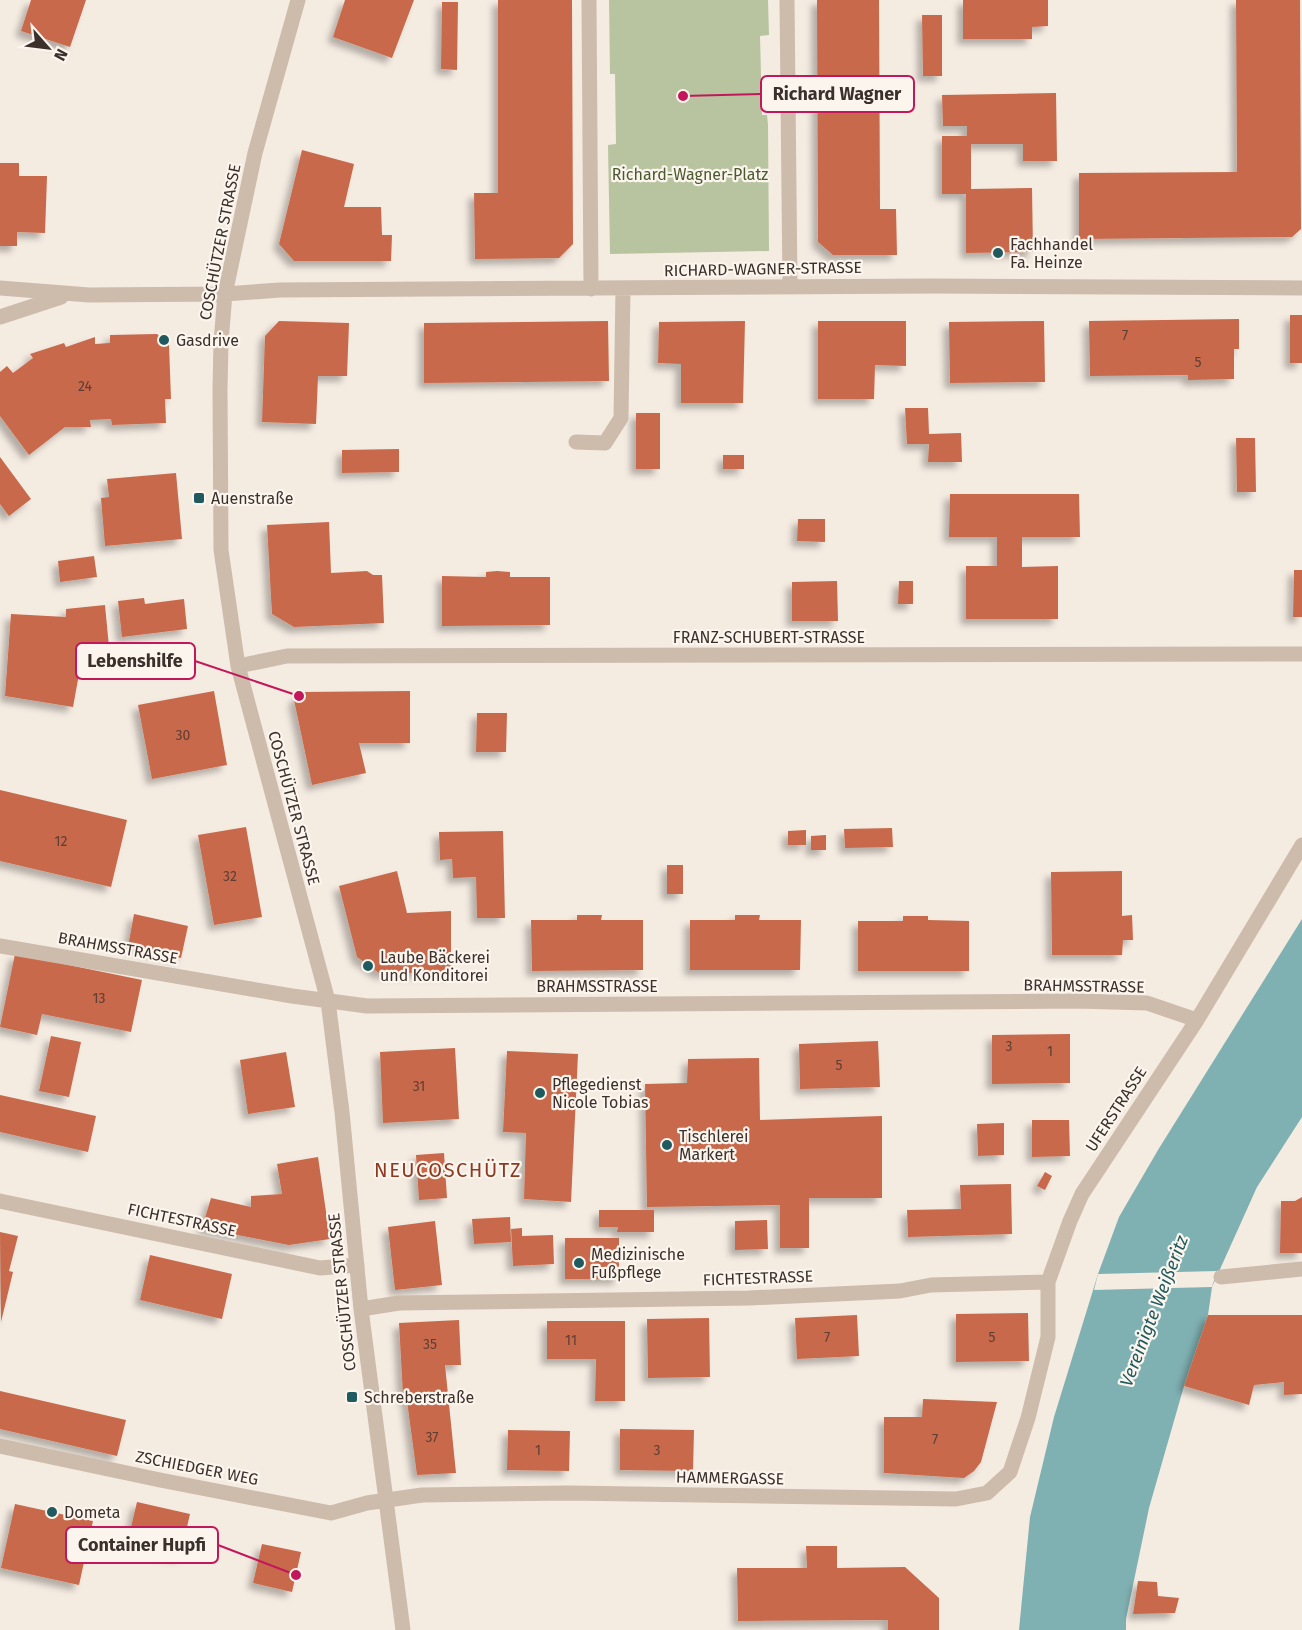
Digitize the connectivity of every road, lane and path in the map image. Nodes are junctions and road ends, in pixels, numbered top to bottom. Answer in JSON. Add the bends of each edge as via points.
{"nodes":[{"id":1,"x":298,"y":0,"type":"edge"},
{"id":2,"x":589,"y":0,"type":"edge"},
{"id":3,"x":787,"y":0,"type":"edge"},
{"id":4,"x":790,"y":287,"type":"junction"},
{"id":5,"x":0,"y":288,"type":"edge"},
{"id":6,"x":1302,"y":288,"type":"edge"},
{"id":7,"x":591,"y":289,"type":"junction"},
{"id":8,"x":623,"y":289,"type":"junction"},
{"id":9,"x":69,"y":294,"type":"junction"},
{"id":10,"x":225,"y":294,"type":"junction"},
{"id":11,"x":0,"y":317,"type":"edge"},
{"id":12,"x":576,"y":442,"type":"dead end"},
{"id":13,"x":1302,"y":654,"type":"edge"},
{"id":14,"x":238,"y":666,"type":"junction"},
{"id":15,"x":1302,"y":846,"type":"edge"},
{"id":16,"x":0,"y":946,"type":"edge"},
{"id":17,"x":328,"y":1001,"type":"junction"},
{"id":18,"x":1197,"y":1020,"type":"junction"},
{"id":19,"x":0,"y":1201,"type":"edge"},
{"id":20,"x":357,"y":1265,"type":"junction"},
{"id":21,"x":1302,"y":1269,"type":"edge"},
{"id":22,"x":1221,"y":1277,"type":"dead end"},
{"id":23,"x":1048,"y":1282,"type":"junction"},
{"id":24,"x":362,"y":1309,"type":"junction"},
{"id":25,"x":1028,"y":1418,"type":"joint"},
{"id":26,"x":0,"y":1446,"type":"edge"},
{"id":27,"x":386,"y":1501,"type":"junction"},
{"id":28,"x":403,"y":1630,"type":"edge"}],
"edges":[{"from":1,"to":10,"type":"street","name":"COSCHÜTZER STRASSE","via":[[255,153]]},
{"from":2,"to":7,"type":"street"},
{"from":3,"to":4,"type":"street"},
{"from":4,"to":6,"type":"street","name":"RICHARD-WAGNER-STRASSE"},
{"from":4,"to":8,"type":"street","name":"RICHARD-WAGNER-STRASSE"},
{"from":5,"to":9,"type":"street"},
{"from":7,"to":8,"type":"street","name":"RICHARD-WAGNER-STRASSE"},
{"from":7,"to":10,"type":"street","name":"RICHARD-WAGNER-STRASSE","via":[[280,290]]},
{"from":8,"to":12,"type":"street","via":[[621,417],[605,443]]},
{"from":9,"to":10,"type":"street"},
{"from":9,"to":11,"type":"street"},
{"from":10,"to":14,"type":"street","name":"COSCHÜTZER STRASSE","via":[[220,390],[221,550]]},
{"from":13,"to":14,"type":"street","name":"FRANZ-SCHUBERT-STRASSE","via":[[288,656]]},
{"from":14,"to":17,"type":"street","name":"COSCHÜTZER STRASSE"},
{"from":15,"to":18,"type":"street","name":"UFERSTRASSE"},
{"from":16,"to":17,"type":"street","name":"BRAHMSSTRASSE"},
{"from":17,"to":18,"type":"street","name":"BRAHMSSTRASSE","via":[[367,1006],[1077,1001],[1147,1003]]},
{"from":17,"to":20,"type":"street","name":"COSCHÜTZER STRASSE"},
{"from":18,"to":23,"type":"street","name":"UFERSTRASSE","via":[[1082,1194]]},
{"from":19,"to":20,"type":"street","name":"FICHTESTRASSE","via":[[320,1268]]},
{"from":20,"to":24,"type":"street","name":"COSCHÜTZER STRASSE"},
{"from":21,"to":22,"type":"street"},
{"from":23,"to":24,"type":"street","name":"FICHTESTRASSE","via":[[931,1285],[900,1291],[748,1298],[399,1303]]},
{"from":23,"to":25,"type":"street","name":"UFERSTRASSE","via":[[1048,1337]]},
{"from":24,"to":27,"type":"street","name":"COSCHÜTZER STRASSE"},
{"from":25,"to":27,"type":"street","name":"HAMMERGASSE","via":[[1010,1472],[987,1493],[956,1499],[568,1493],[422,1495]]},
{"from":26,"to":27,"type":"street","name":"ZSCHIEDGER WEG","via":[[331,1513]]},
{"from":27,"to":28,"type":"street","name":"COSCHÜTZER STRASSE"}]}
